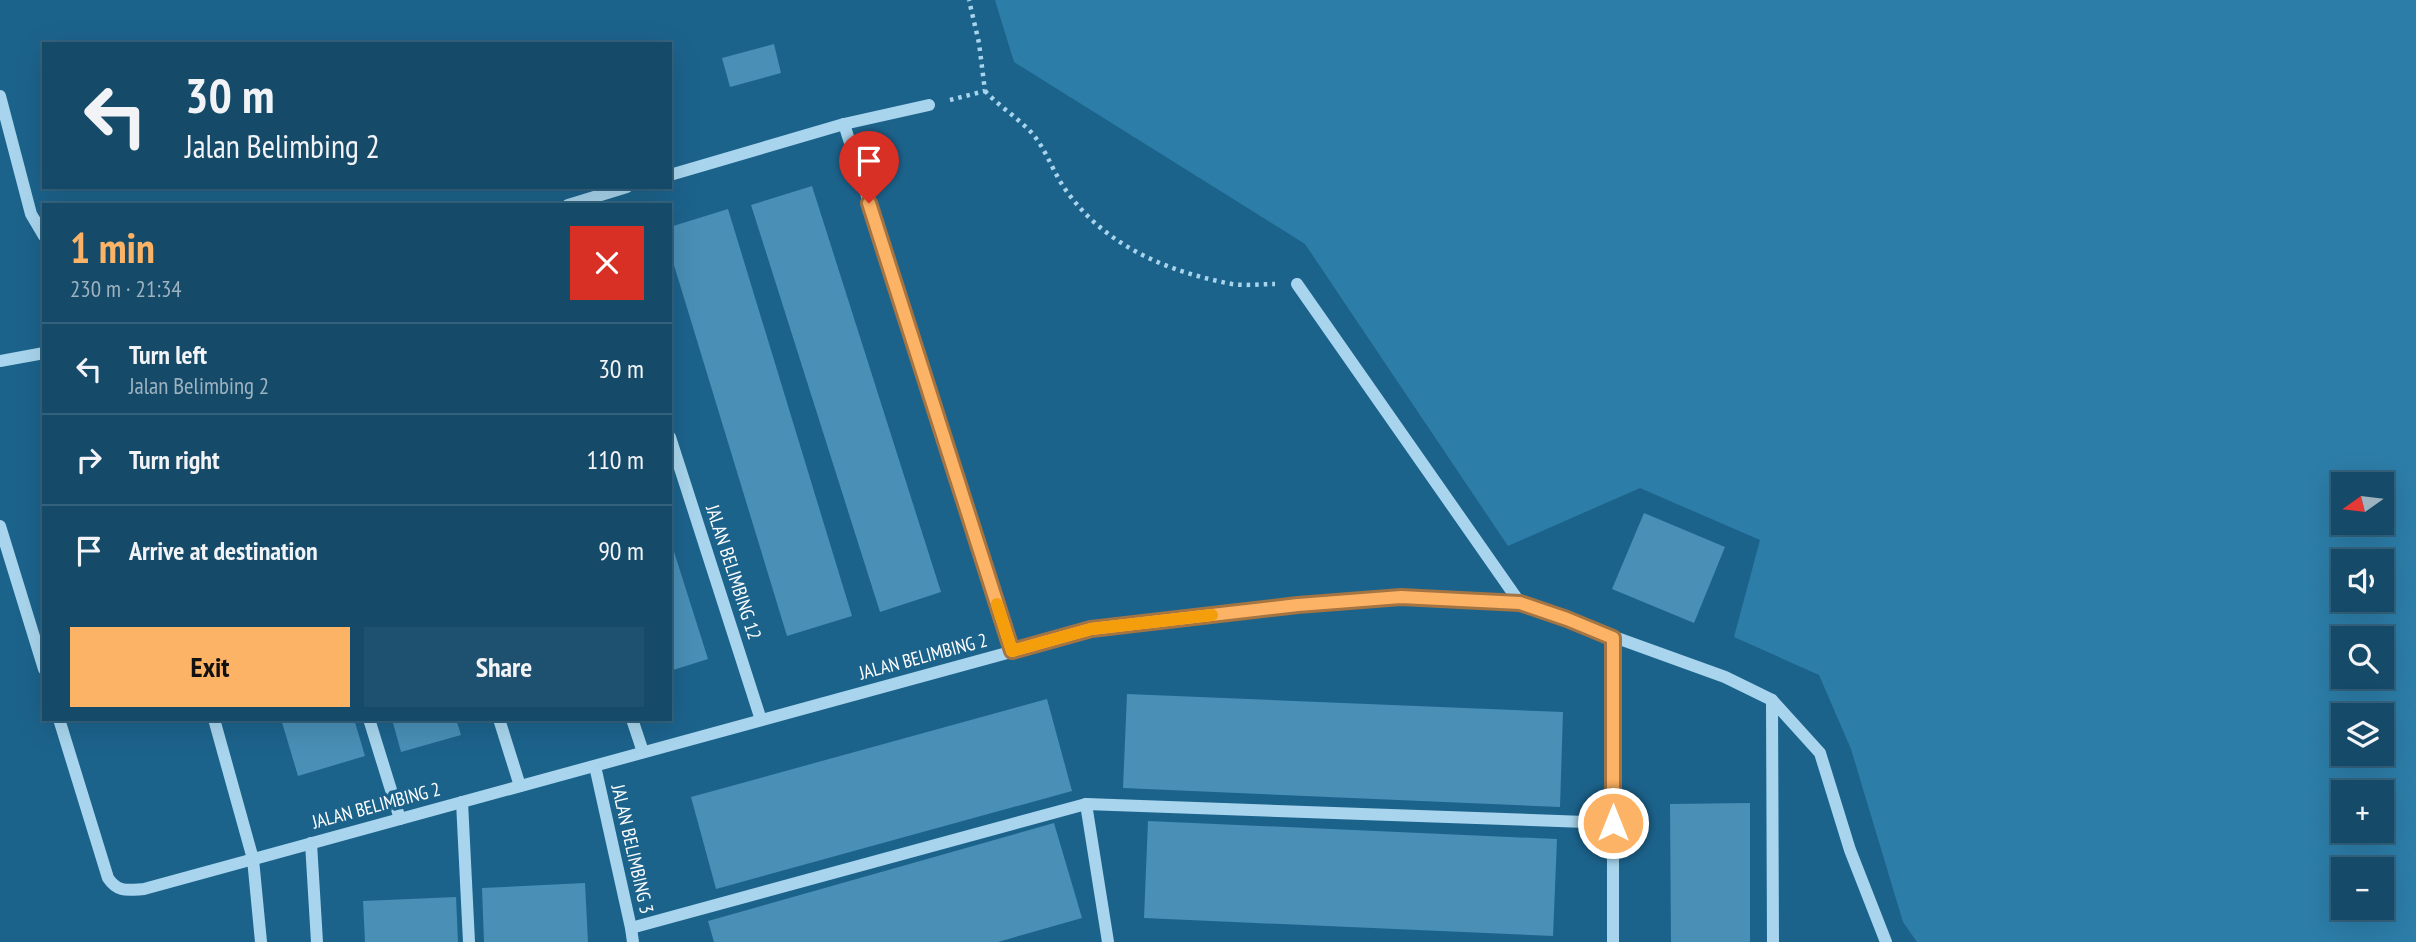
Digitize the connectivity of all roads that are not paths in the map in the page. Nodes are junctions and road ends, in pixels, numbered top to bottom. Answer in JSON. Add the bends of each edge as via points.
{"nodes":[{"id":1,"x":0,"y":96,"type":"edge"},
{"id":2,"x":929,"y":105,"type":"road end"},
{"id":3,"x":844,"y":124,"type":"junction"},
{"id":4,"x":672,"y":174,"type":"edge"},
{"id":5,"x":622,"y":189,"type":"edge"},
{"id":6,"x":595,"y":201,"type":"edge"},
{"id":7,"x":42,"y":233,"type":"edge"},
{"id":8,"x":1297,"y":284,"type":"road end"},
{"id":9,"x":42,"y":353,"type":"edge"},
{"id":10,"x":0,"y":361,"type":"edge"},
{"id":11,"x":672,"y":442,"type":"edge"},
{"id":12,"x":0,"y":526,"type":"edge"},
{"id":13,"x":1520,"y":603,"type":"junction"},
{"id":14,"x":1613,"y":638,"type":"junction"},
{"id":15,"x":1012,"y":651,"type":"junction"},
{"id":16,"x":42,"y":662,"type":"edge"},
{"id":17,"x":1772,"y":700,"type":"junction"},
{"id":18,"x":761,"y":720,"type":"junction"},
{"id":19,"x":60,"y":721,"type":"edge"},
{"id":20,"x":215,"y":721,"type":"edge"},
{"id":21,"x":370,"y":721,"type":"edge"},
{"id":22,"x":500,"y":721,"type":"edge"},
{"id":23,"x":633,"y":721,"type":"edge"},
{"id":24,"x":643,"y":752,"type":"junction"},
{"id":25,"x":595,"y":766,"type":"junction"},
{"id":26,"x":520,"y":786,"type":"junction"},
{"id":27,"x":462,"y":802,"type":"junction"},
{"id":28,"x":1086,"y":804,"type":"junction"},
{"id":29,"x":400,"y":819,"type":"junction"},
{"id":30,"x":1613,"y":823,"type":"junction"},
{"id":31,"x":311,"y":843,"type":"junction"},
{"id":32,"x":253,"y":859,"type":"junction"},
{"id":33,"x":631,"y":928,"type":"junction"},
{"id":34,"x":261,"y":942,"type":"edge"},
{"id":35,"x":317,"y":942,"type":"edge"},
{"id":36,"x":469,"y":942,"type":"edge"},
{"id":37,"x":633,"y":942,"type":"edge"},
{"id":38,"x":1108,"y":942,"type":"edge"},
{"id":39,"x":1613,"y":942,"type":"edge"},
{"id":40,"x":1773,"y":942,"type":"edge"},
{"id":41,"x":1886,"y":942,"type":"edge"}],
"edges":[{"from":1,"to":7,"type":"street","via":[[31,214]]},
{"from":2,"to":3,"type":"street"},
{"from":3,"to":4,"type":"street"},
{"from":3,"to":15,"type":"street"},
{"from":5,"to":6,"type":"street"},
{"from":8,"to":13,"type":"street"},
{"from":9,"to":10,"type":"street"},
{"from":11,"to":18,"type":"street","name":"JALAN BELIMBING 12"},
{"from":12,"to":16,"type":"street"},
{"from":13,"to":14,"type":"street","name":"JALAN BELIMBING 2"},
{"from":13,"to":15,"type":"street","name":"JALAN BELIMBING 2","via":[[1401,597],[1298,605],[1091,629]]},
{"from":14,"to":17,"type":"street","name":"JALAN BELIMBING 2","via":[[1725,677]]},
{"from":14,"to":30,"type":"street"},
{"from":15,"to":18,"type":"street","name":"JALAN BELIMBING 2"},
{"from":17,"to":40,"type":"street"},
{"from":17,"to":41,"type":"street","via":[[1820,753],[1850,850]]},
{"from":18,"to":24,"type":"street","name":"JALAN BELIMBING 2"},
{"from":19,"to":32,"type":"street","name":"JALAN BELIMBING 2","via":[[114,887],[144,889]]},
{"from":20,"to":32,"type":"street"},
{"from":21,"to":29,"type":"street"},
{"from":22,"to":26,"type":"street"},
{"from":23,"to":24,"type":"street"},
{"from":24,"to":25,"type":"street","name":"JALAN BELIMBING 2"},
{"from":25,"to":26,"type":"street","name":"JALAN BELIMBING 2"},
{"from":25,"to":33,"type":"street","name":"JALAN BELIMBING 3"},
{"from":26,"to":27,"type":"street","name":"JALAN BELIMBING 2"},
{"from":27,"to":29,"type":"street","name":"JALAN BELIMBING 2"},
{"from":27,"to":36,"type":"street"},
{"from":28,"to":30,"type":"street"},
{"from":28,"to":33,"type":"street"},
{"from":28,"to":38,"type":"street"},
{"from":29,"to":31,"type":"street","name":"JALAN BELIMBING 2"},
{"from":30,"to":39,"type":"street"},
{"from":31,"to":32,"type":"street","name":"JALAN BELIMBING 2"},
{"from":31,"to":35,"type":"street"},
{"from":32,"to":34,"type":"street"},
{"from":33,"to":37,"type":"street","name":"JALAN BELIMBING 3"}]}
